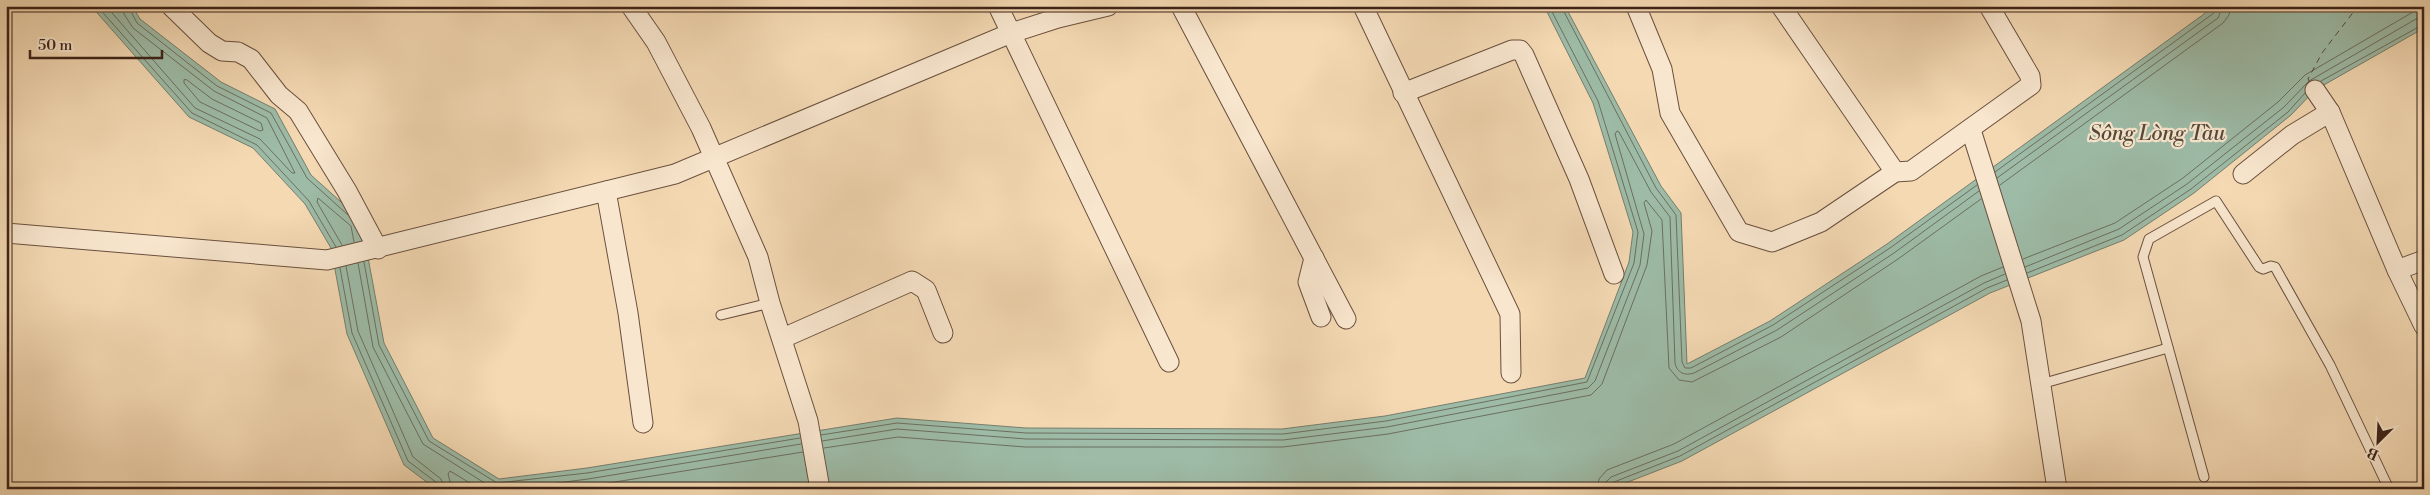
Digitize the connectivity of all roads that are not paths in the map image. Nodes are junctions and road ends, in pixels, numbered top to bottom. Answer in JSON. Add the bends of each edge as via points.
{"nodes":[{"id":1,"x":170,"y":6,"type":"edge"},
{"id":2,"x":631,"y":6,"type":"edge"},
{"id":3,"x":998,"y":6,"type":"edge"},
{"id":4,"x":1108,"y":6,"type":"edge"},
{"id":5,"x":1181,"y":6,"type":"edge"},
{"id":6,"x":1363,"y":6,"type":"edge"},
{"id":7,"x":1636,"y":6,"type":"edge"},
{"id":8,"x":1781,"y":6,"type":"edge"},
{"id":9,"x":1989,"y":6,"type":"edge"},
{"id":10,"x":1011,"y":33,"type":"junction"},
{"id":11,"x":2315,"y":90,"type":"dead end"},
{"id":12,"x":1403,"y":93,"type":"junction"},
{"id":13,"x":2330,"y":112,"type":"junction"},
{"id":14,"x":1970,"y":130,"type":"junction"},
{"id":15,"x":709,"y":161,"type":"junction"},
{"id":16,"x":1895,"y":172,"type":"junction"},
{"id":17,"x":2243,"y":174,"type":"dead end"},
{"id":18,"x":606,"y":191,"type":"junction"},
{"id":19,"x":6,"y":233,"type":"edge"},
{"id":20,"x":374,"y":250,"type":"junction"},
{"id":21,"x":1314,"y":258,"type":"junction"},
{"id":22,"x":2424,"y":260,"type":"edge"},
{"id":23,"x":2397,"y":270,"type":"junction"},
{"id":24,"x":1614,"y":274,"type":"dead end"},
{"id":25,"x":762,"y":305,"type":"junction"},
{"id":26,"x":721,"y":315,"type":"dead end"},
{"id":27,"x":1321,"y":317,"type":"dead end"},
{"id":28,"x":1346,"y":319,"type":"dead end"},
{"id":29,"x":2424,"y":326,"type":"edge"},
{"id":30,"x":943,"y":333,"type":"dead end"},
{"id":31,"x":783,"y":338,"type":"junction"},
{"id":32,"x":2168,"y":348,"type":"junction"},
{"id":33,"x":1169,"y":362,"type":"dead end"},
{"id":34,"x":1511,"y":373,"type":"dead end"},
{"id":35,"x":2041,"y":384,"type":"junction"},
{"id":36,"x":643,"y":423,"type":"dead end"},
{"id":37,"x":2204,"y":477,"type":"dead end"},
{"id":38,"x":820,"y":489,"type":"edge"},
{"id":39,"x":2057,"y":489,"type":"edge"},
{"id":40,"x":2389,"y":489,"type":"edge"}],
"edges":[{"from":1,"to":20,"type":"street","via":[[209,43],[222,51],[238,52],[251,59],[279,94],[298,111],[348,191]]},
{"from":2,"to":15,"type":"street","via":[[656,42]]},
{"from":3,"to":10,"type":"street"},
{"from":4,"to":10,"type":"street"},
{"from":5,"to":21,"type":"street"},
{"from":6,"to":12,"type":"street"},
{"from":7,"to":16,"type":"street","via":[[1662,69],[1670,113],[1739,232],[1772,242],[1821,222]]},
{"from":8,"to":16,"type":"street"},
{"from":9,"to":14,"type":"street","via":[[2030,76],[2031,85]]},
{"from":10,"to":15,"type":"street"},
{"from":10,"to":33,"type":"street"},
{"from":11,"to":13,"type":"street"},
{"from":12,"to":24,"type":"street","via":[[1512,50],[1520,50],[1579,179]]},
{"from":12,"to":34,"type":"street","via":[[1510,314]]},
{"from":13,"to":17,"type":"street","via":[[2292,135]]},
{"from":13,"to":23,"type":"street"},
{"from":14,"to":16,"type":"street","via":[[1911,171]]},
{"from":14,"to":35,"type":"street","via":[[2031,321]]},
{"from":15,"to":18,"type":"street","via":[[675,174]]},
{"from":15,"to":25,"type":"street","via":[[758,257]]},
{"from":18,"to":20,"type":"street"},
{"from":18,"to":36,"type":"street","via":[[628,313]]},
{"from":19,"to":20,"type":"street","via":[[327,260]]},
{"from":21,"to":27,"type":"street","via":[[1308,282]]},
{"from":21,"to":28,"type":"street"},
{"from":22,"to":23,"type":"street"},
{"from":23,"to":29,"type":"street"},
{"from":25,"to":26,"type":"lane"},
{"from":25,"to":31,"type":"street"},
{"from":30,"to":31,"type":"street","via":[[926,290],[912,281]]},
{"from":31,"to":38,"type":"street","via":[[808,421]]},
{"from":32,"to":35,"type":"lane"},
{"from":32,"to":37,"type":"lane"},
{"from":32,"to":40,"type":"lane","via":[[2143,257],[2149,239],[2216,201],[2259,267],[2263,270],[2275,267],[2330,365]]},
{"from":35,"to":39,"type":"street"}]}
